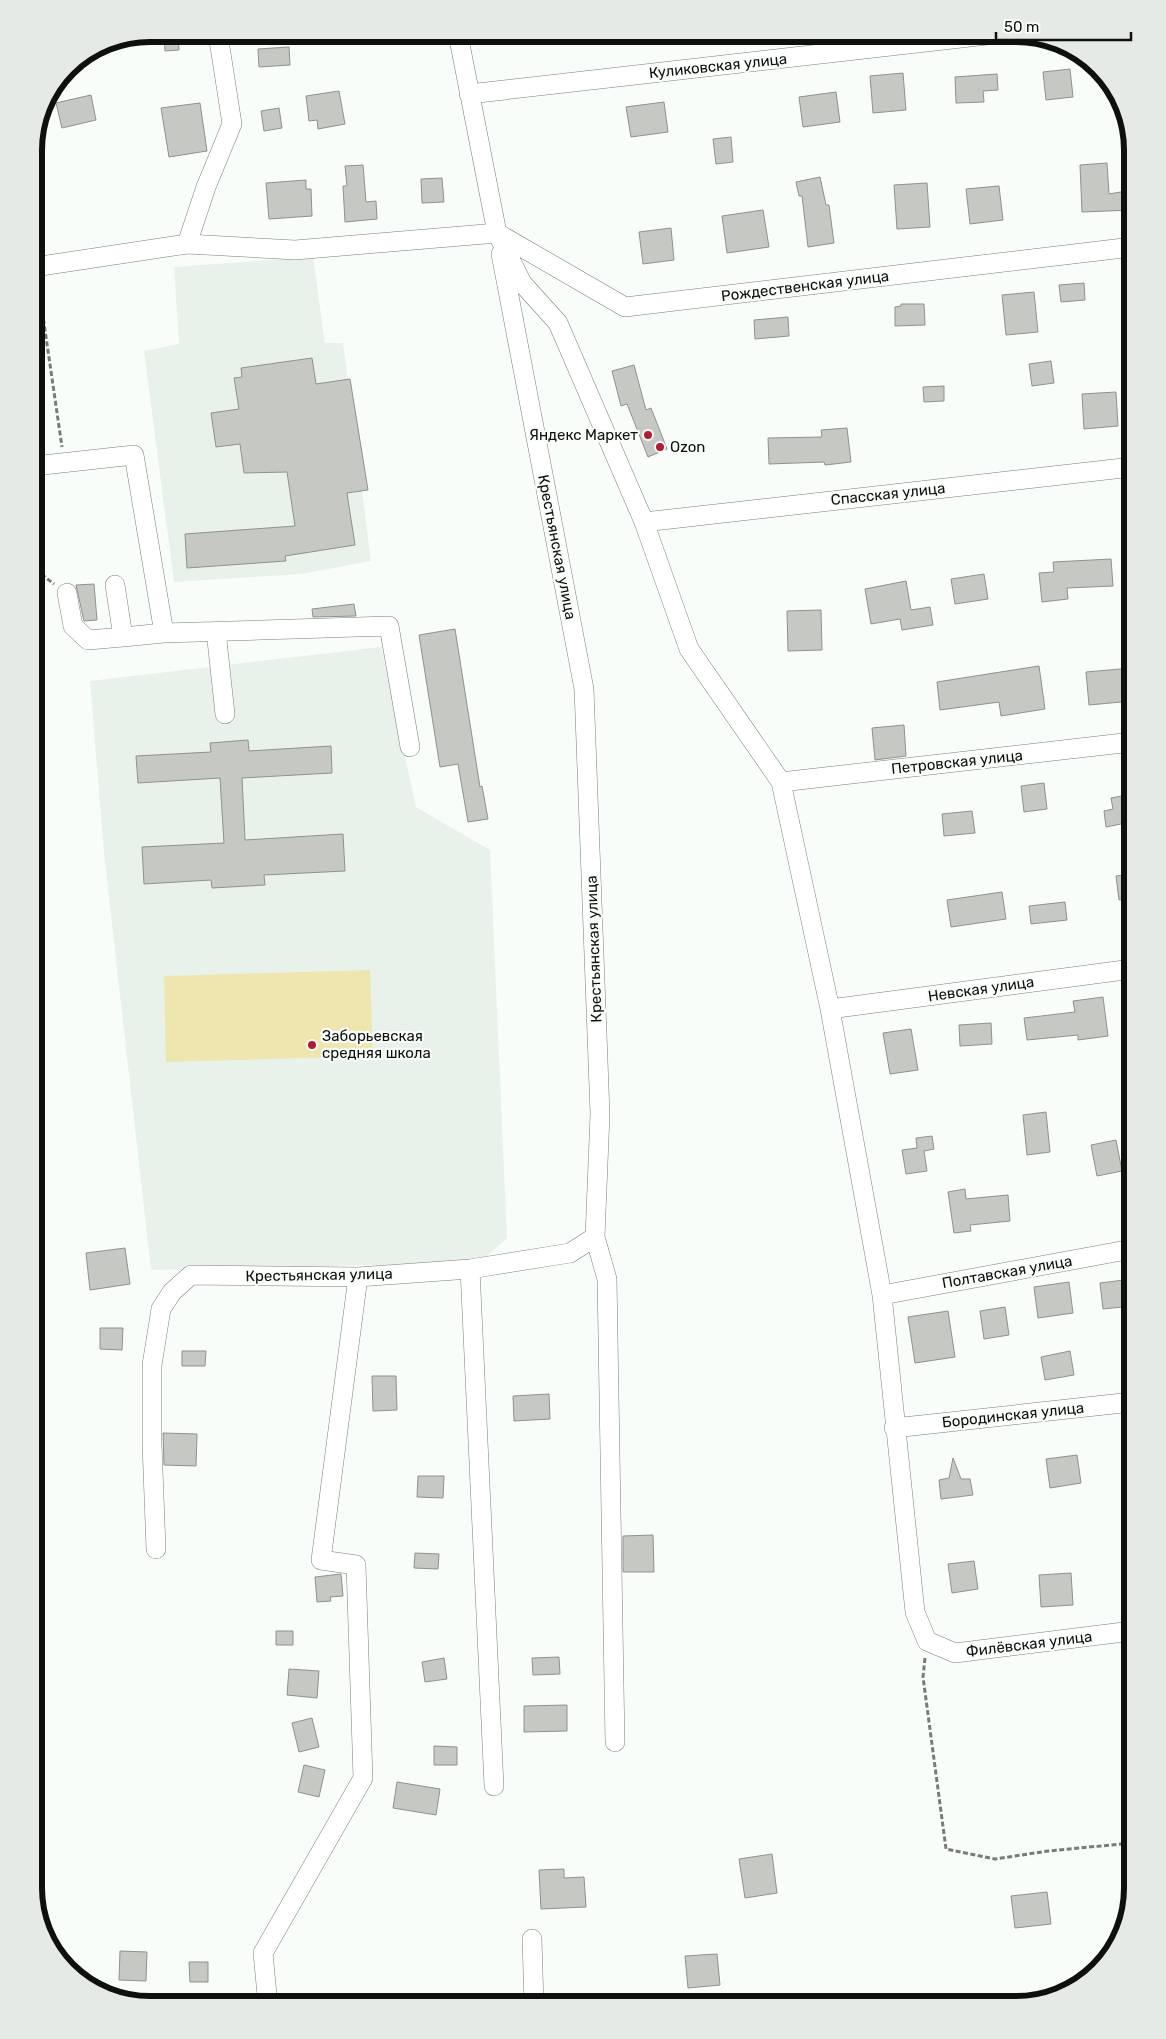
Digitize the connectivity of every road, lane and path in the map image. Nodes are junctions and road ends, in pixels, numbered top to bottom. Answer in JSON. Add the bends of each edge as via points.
{"nodes":[{"id":1,"x":219,"y":42,"type":"edge"},
{"id":2,"x":460,"y":42,"type":"edge"},
{"id":3,"x":918,"y":43,"type":"edge"},
{"id":4,"x":469,"y":94,"type":"junction"},
{"id":5,"x":497,"y":234,"type":"junction"},
{"id":6,"x":187,"y":244,"type":"junction"},
{"id":7,"x":1124,"y":248,"type":"edge"},
{"id":8,"x":43,"y":266,"type":"edge"},
{"id":9,"x":43,"y":320,"type":"edge"},
{"id":10,"x":64,"y":462,"type":"junction"},
{"id":11,"x":43,"y":465,"type":"edge"},
{"id":12,"x":1124,"y":467,"type":"edge"},
{"id":13,"x":644,"y":522,"type":"junction"},
{"id":14,"x":115,"y":585,"type":"dead end"},
{"id":15,"x":67,"y":593,"type":"dead end"},
{"id":16,"x":216,"y":631,"type":"junction"},
{"id":17,"x":164,"y":633,"type":"junction"},
{"id":18,"x":123,"y":636,"type":"junction"},
{"id":19,"x":225,"y":714,"type":"dead end"},
{"id":20,"x":1124,"y":743,"type":"edge"},
{"id":21,"x":410,"y":747,"type":"dead end"},
{"id":22,"x":781,"y":782,"type":"junction"},
{"id":23,"x":1124,"y":970,"type":"edge"},
{"id":24,"x":830,"y":1009,"type":"junction"},
{"id":25,"x":595,"y":1237,"type":"junction"},
{"id":26,"x":1124,"y":1250,"type":"edge"},
{"id":27,"x":470,"y":1269,"type":"junction"},
{"id":28,"x":358,"y":1277,"type":"junction"},
{"id":29,"x":882,"y":1295,"type":"junction"},
{"id":30,"x":1124,"y":1403,"type":"edge"},
{"id":31,"x":894,"y":1428,"type":"junction"},
{"id":32,"x":156,"y":1549,"type":"dead end"},
{"id":33,"x":1124,"y":1632,"type":"edge"},
{"id":34,"x":923,"y":1677,"type":"dead end"},
{"id":35,"x":615,"y":1742,"type":"dead end"},
{"id":36,"x":494,"y":1786,"type":"dead end"},
{"id":37,"x":1124,"y":1844,"type":"edge"},
{"id":38,"x":532,"y":1939,"type":"dead end"},
{"id":39,"x":267,"y":1996,"type":"edge"},
{"id":40,"x":534,"y":1996,"type":"edge"}],
"edges":[{"from":1,"to":6,"type":"street","via":[[232,124]]},
{"from":2,"to":4,"type":"street","name":"Крестьянская улица"},
{"from":3,"to":4,"type":"street","name":"Куликовская улица"},
{"from":4,"to":5,"type":"street","name":"Крестьянская улица"},
{"from":5,"to":6,"type":"street","via":[[295,250]]},
{"from":5,"to":7,"type":"street","name":"Рождественская улица","via":[[625,307]]},
{"from":5,"to":13,"type":"street","via":[[522,283],[558,323]]},
{"from":5,"to":25,"type":"street","name":"Крестьянская улица","via":[[584,689],[600,1114]]},
{"from":6,"to":8,"type":"street"},
{"from":9,"to":10,"type":"path"},
{"from":10,"to":11,"type":"street"},
{"from":10,"to":17,"type":"street","via":[[134,455]]},
{"from":12,"to":13,"type":"street","name":"Спасская улица"},
{"from":13,"to":22,"type":"street","via":[[689,649]]},
{"from":14,"to":18,"type":"street"},
{"from":15,"to":18,"type":"street","via":[[73,626],[88,640]]},
{"from":16,"to":17,"type":"street"},
{"from":16,"to":19,"type":"street"},
{"from":16,"to":21,"type":"street","via":[[389,626]]},
{"from":17,"to":18,"type":"street"},
{"from":20,"to":22,"type":"street","name":"Петровская улица"},
{"from":22,"to":24,"type":"street"},
{"from":23,"to":24,"type":"street","name":"Невская улица"},
{"from":24,"to":29,"type":"street"},
{"from":25,"to":27,"type":"street","name":"Крестьянская улица","via":[[570,1253]]},
{"from":25,"to":35,"type":"street","via":[[607,1279]]},
{"from":26,"to":29,"type":"street","name":"Полтавская улица"},
{"from":27,"to":28,"type":"street","name":"Крестьянская улица"},
{"from":27,"to":36,"type":"street"},
{"from":28,"to":32,"type":"street","name":"Крестьянская улица","via":[[191,1275],[172,1292],[161,1309],[152,1365]]},
{"from":28,"to":39,"type":"street","via":[[321,1560],[356,1565],[363,1778],[263,1953]]},
{"from":29,"to":31,"type":"street"},
{"from":30,"to":31,"type":"street","name":"Бородинская улица"},
{"from":31,"to":33,"type":"street","name":"Филёвская улица","via":[[915,1612],[927,1641],[956,1653]]},
{"from":34,"to":37,"type":"path","via":[[946,1849],[995,1859],[1048,1850]]},
{"from":38,"to":40,"type":"street"}]}
